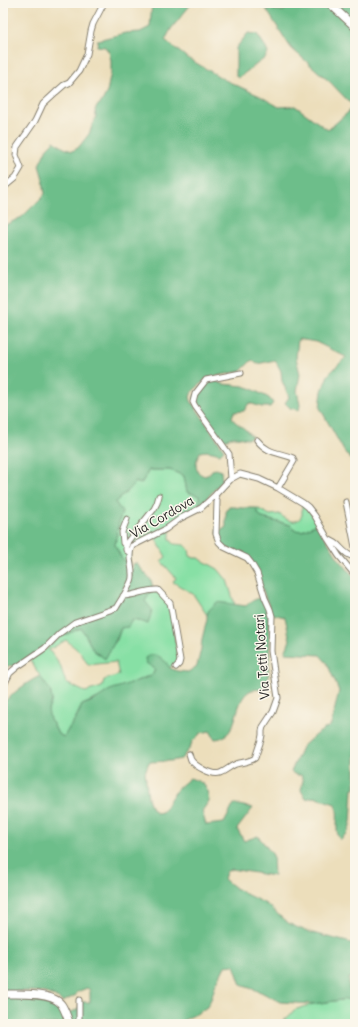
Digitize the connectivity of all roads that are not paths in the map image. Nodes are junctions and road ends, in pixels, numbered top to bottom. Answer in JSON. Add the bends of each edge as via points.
{"nodes":[{"id":1,"x":104,"y":3,"type":"edge"},
{"id":2,"x":329,"y":3,"type":"edge"},
{"id":3,"x":355,"y":27,"type":"edge"},
{"id":4,"x":3,"y":188,"type":"edge"},
{"id":5,"x":241,"y":374,"type":"dead end"},
{"id":6,"x":257,"y":440,"type":"dead end"},
{"id":7,"x":231,"y":478,"type":"junction"},
{"id":8,"x":278,"y":488,"type":"junction"},
{"id":9,"x":215,"y":495,"type":"junction"},
{"id":10,"x":159,"y":496,"type":"dead end"},
{"id":11,"x":346,"y":502,"type":"dead end"},
{"id":12,"x":127,"y":519,"type":"dead end"},
{"id":13,"x":352,"y":530,"type":"junction"},
{"id":14,"x":355,"y":535,"type":"edge"},
{"id":15,"x":328,"y":539,"type":"junction"},
{"id":16,"x":126,"y":546,"type":"junction"},
{"id":17,"x":355,"y":547,"type":"edge"},
{"id":18,"x":130,"y":554,"type":"junction"},
{"id":19,"x":355,"y":557,"type":"edge"},
{"id":20,"x":355,"y":575,"type":"edge"},
{"id":21,"x":123,"y":596,"type":"junction"},
{"id":22,"x":176,"y":667,"type":"dead end"},
{"id":23,"x":3,"y":687,"type":"edge"},
{"id":24,"x":189,"y":754,"type":"dead end"},
{"id":25,"x":3,"y":994,"type":"edge"},
{"id":26,"x":79,"y":1000,"type":"dead end"},
{"id":27,"x":70,"y":1024,"type":"edge"},
{"id":28,"x":79,"y":1024,"type":"edge"}],
"edges":[{"from":1,"to":4,"type":"street","via":[[93,24],[87,54],[79,71],[69,83],[43,104],[17,147],[16,155],[21,168],[15,178]]},
{"from":2,"to":3,"type":"street"},
{"from":5,"to":7,"type":"street","via":[[206,380],[193,398],[195,406],[229,454]]},
{"from":6,"to":8,"type":"street","via":[[262,447],[294,458]]},
{"from":7,"to":8,"type":"street","via":[[240,474],[260,479]]},
{"from":7,"to":9,"type":"street","name":"Via Cordova"},
{"from":8,"to":15,"type":"street","via":[[308,508]]},
{"from":9,"to":18,"type":"street","name":"Via Cordova","via":[[202,508],[132,546]]},
{"from":9,"to":24,"type":"street","name":"Via Tetti Notari","via":[[218,542],[247,558],[256,569],[270,609],[271,651],[278,698],[263,727],[261,740],[252,760],[235,764],[216,774],[197,766]]},
{"from":10,"to":16,"type":"street","via":[[154,509]]},
{"from":11,"to":13,"type":"street"},
{"from":12,"to":16,"type":"street","via":[[122,532],[123,543]]},
{"from":13,"to":14,"type":"street"},
{"from":13,"to":17,"type":"street"},
{"from":15,"to":19,"type":"street"},
{"from":15,"to":20,"type":"street"},
{"from":16,"to":18,"type":"street"},
{"from":18,"to":21,"type":"street","name":"Via Cordova","via":[[132,580]]},
{"from":21,"to":22,"type":"street","via":[[158,590],[170,603],[180,660]]},
{"from":21,"to":23,"type":"street","name":"Via Cordova","via":[[116,608],[75,622],[60,633],[45,648],[17,667]]},
{"from":25,"to":27,"type":"street","via":[[32,993],[56,999],[62,1004]]},
{"from":26,"to":28,"type":"street"}]}
